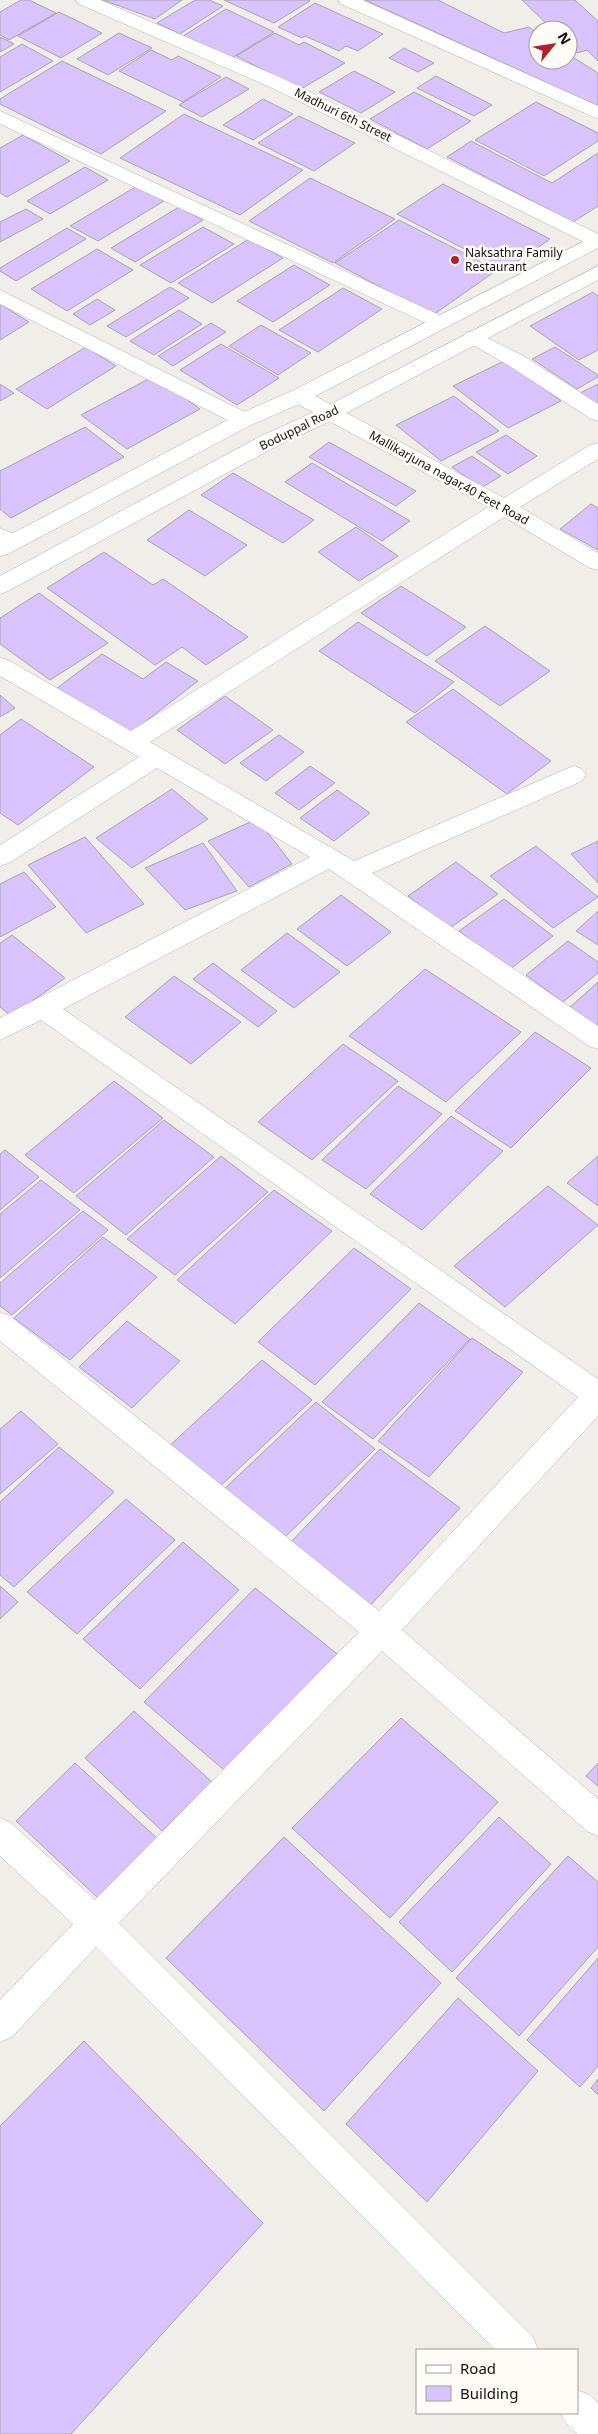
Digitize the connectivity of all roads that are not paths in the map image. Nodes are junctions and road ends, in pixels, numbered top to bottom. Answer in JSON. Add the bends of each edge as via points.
{"nodes":[{"id":1,"x":84,"y":0,"type":"edge"},
{"id":2,"x":347,"y":0,"type":"edge"},
{"id":3,"x":598,"y":113,"type":"edge"},
{"id":4,"x":0,"y":117,"type":"edge"},
{"id":5,"x":597,"y":240,"type":"edge"},
{"id":6,"x":598,"y":272,"type":"edge"},
{"id":7,"x":0,"y":296,"type":"edge"},
{"id":8,"x":439,"y":322,"type":"junction"},
{"id":9,"x":473,"y":337,"type":"junction"},
{"id":10,"x":299,"y":396,"type":"junction"},
{"id":11,"x":330,"y":413,"type":"junction"},
{"id":12,"x":598,"y":414,"type":"edge"},
{"id":13,"x":244,"y":420,"type":"junction"},
{"id":14,"x":598,"y":450,"type":"edge"},
{"id":15,"x":504,"y":507,"type":"junction"},
{"id":16,"x":4,"y":542,"type":"edge"},
{"id":17,"x":598,"y":563,"type":"edge"},
{"id":18,"x":0,"y":586,"type":"edge"},
{"id":19,"x":0,"y":666,"type":"edge"},
{"id":20,"x":133,"y":741,"type":"junction"},
{"id":21,"x":158,"y":756,"type":"junction"},
{"id":22,"x":574,"y":775,"type":"dead end"},
{"id":23,"x":0,"y":857,"type":"edge"},
{"id":24,"x":330,"y":857,"type":"junction"},
{"id":25,"x":352,"y":872,"type":"junction"},
{"id":26,"x":40,"y":1007,"type":"junction"},
{"id":27,"x":0,"y":1030,"type":"edge"},
{"id":28,"x":598,"y":1039,"type":"edge"},
{"id":29,"x":0,"y":1324,"type":"edge"},
{"id":30,"x":598,"y":1395,"type":"edge"},
{"id":31,"x":381,"y":1631,"type":"junction"},
{"id":32,"x":598,"y":1820,"type":"edge"},
{"id":33,"x":0,"y":1834,"type":"edge"},
{"id":34,"x":96,"y":1923,"type":"junction"},
{"id":35,"x":0,"y":2025,"type":"edge"},
{"id":36,"x":519,"y":2349,"type":"edge"},
{"id":37,"x":578,"y":2409,"type":"edge"},
{"id":38,"x":598,"y":2429,"type":"edge"}],
"edges":[{"from":1,"to":5,"type":"street","name":"Madhuri 6th Street","via":[[277,83]]},
{"from":2,"to":3,"type":"street"},
{"from":4,"to":8,"type":"street"},
{"from":5,"to":8,"type":"street","name":"Boduppal Road"},
{"from":6,"to":9,"type":"street","name":"Boduppal Road"},
{"from":7,"to":13,"type":"street"},
{"from":8,"to":10,"type":"street","name":"Boduppal Road"},
{"from":9,"to":11,"type":"street","name":"Boduppal Road"},
{"from":9,"to":12,"type":"street"},
{"from":10,"to":11,"type":"street","name":"Mallikarjuna nagar,40 Feet Road"},
{"from":10,"to":13,"type":"street","name":"Boduppal Road"},
{"from":11,"to":15,"type":"street","name":"Mallikarjuna nagar,40 Feet Road"},
{"from":11,"to":18,"type":"street","name":"Boduppal Road","via":[[269,442]]},
{"from":13,"to":16,"type":"street","name":"Boduppal Road"},
{"from":14,"to":15,"type":"street"},
{"from":15,"to":17,"type":"street","name":"Mallikarjuna nagar,40 Feet Road"},
{"from":15,"to":20,"type":"street"},
{"from":19,"to":20,"type":"street"},
{"from":20,"to":21,"type":"street"},
{"from":21,"to":23,"type":"street"},
{"from":21,"to":24,"type":"street"},
{"from":22,"to":25,"type":"street"},
{"from":24,"to":25,"type":"street"},
{"from":24,"to":26,"type":"street"},
{"from":25,"to":28,"type":"street"},
{"from":26,"to":27,"type":"street"},
{"from":26,"to":30,"type":"street"},
{"from":29,"to":31,"type":"street"},
{"from":30,"to":31,"type":"street"},
{"from":31,"to":32,"type":"street"},
{"from":31,"to":34,"type":"street"},
{"from":33,"to":34,"type":"street"},
{"from":34,"to":35,"type":"street"},
{"from":34,"to":36,"type":"street"},
{"from":37,"to":38,"type":"street"}]}
